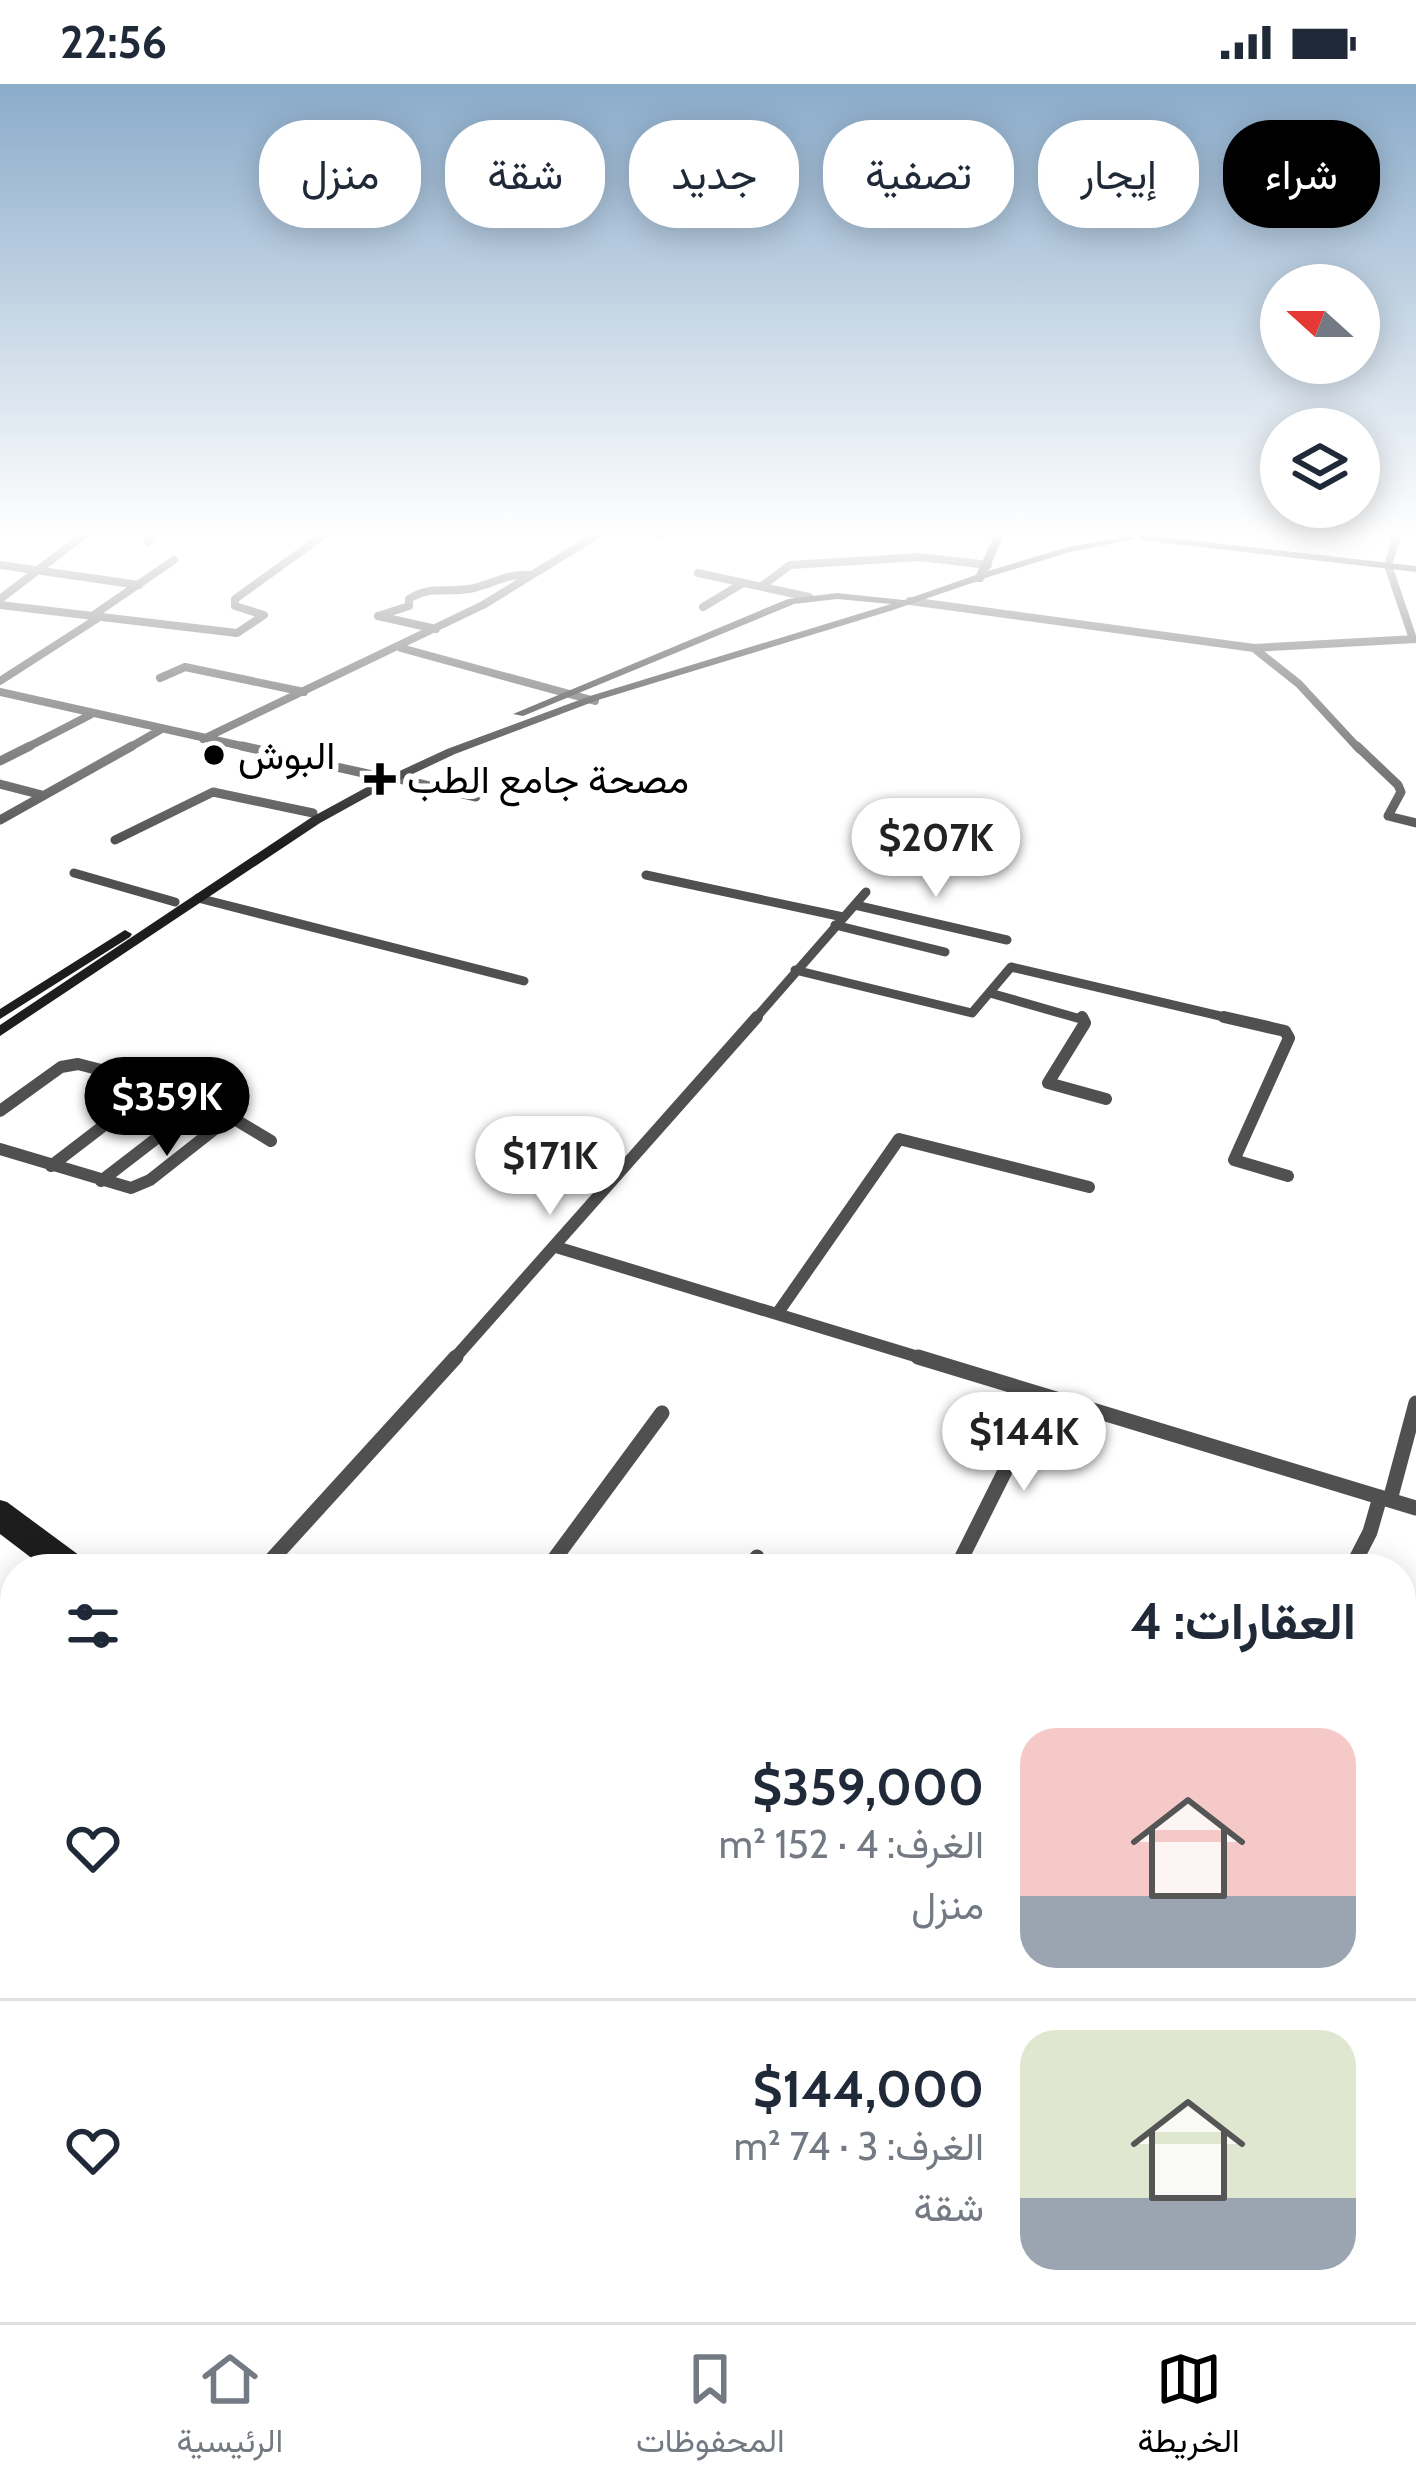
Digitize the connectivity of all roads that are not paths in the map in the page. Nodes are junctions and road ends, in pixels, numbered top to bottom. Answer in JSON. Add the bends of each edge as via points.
{"nodes":[{"id":1,"x":65,"y":636,"type":"edge"},
{"id":2,"x":421,"y":636,"type":"edge"},
{"id":3,"x":706,"y":636,"type":"edge"},
{"id":4,"x":797,"y":636,"type":"edge"},
{"id":5,"x":1166,"y":636,"type":"edge"},
{"id":6,"x":1414,"y":639,"type":"edge"},
{"id":7,"x":400,"y":647,"type":"junction"},
{"id":8,"x":1254,"y":648,"type":"junction"},
{"id":9,"x":160,"y":678,"type":"dead end"},
{"id":10,"x":0,"y":681,"type":"edge"},
{"id":11,"x":0,"y":692,"type":"edge"},
{"id":12,"x":305,"y":692,"type":"junction"},
{"id":13,"x":568,"y":694,"type":"junction"},
{"id":14,"x":595,"y":701,"type":"junction"},
{"id":15,"x":90,"y":714,"type":"junction"},
{"id":16,"x":498,"y":728,"type":"junction"},
{"id":17,"x":160,"y":730,"type":"junction"},
{"id":18,"x":203,"y":739,"type":"junction"},
{"id":19,"x":0,"y":761,"type":"edge"},
{"id":20,"x":384,"y":776,"type":"junction"},
{"id":21,"x":0,"y":784,"type":"edge"},
{"id":22,"x":43,"y":795,"type":"junction"},
{"id":23,"x":476,"y":797,"type":"dead end"},
{"id":24,"x":313,"y":813,"type":"junction"},
{"id":25,"x":0,"y":820,"type":"edge"},
{"id":26,"x":1416,"y":824,"type":"edge"},
{"id":27,"x":115,"y":840,"type":"dead end"},
{"id":28,"x":74,"y":873,"type":"dead end"},
{"id":29,"x":646,"y":874,"type":"dead end"},
{"id":30,"x":866,"y":892,"type":"dead end"},
{"id":31,"x":198,"y":898,"type":"junction"},
{"id":32,"x":175,"y":902,"type":"junction"},
{"id":33,"x":855,"y":905,"type":"junction"},
{"id":34,"x":839,"y":921,"type":"junction"},
{"id":35,"x":1007,"y":940,"type":"dead end"},
{"id":36,"x":945,"y":952,"type":"dead end"},
{"id":37,"x":795,"y":970,"type":"junction"},
{"id":38,"x":524,"y":982,"type":"dead end"},
{"id":39,"x":39,"y":990,"type":"junction"},
{"id":40,"x":990,"y":993,"type":"junction"},
{"id":41,"x":56,"y":994,"type":"junction"},
{"id":42,"x":0,"y":1015,"type":"edge"},
{"id":43,"x":0,"y":1032,"type":"edge"},
{"id":44,"x":158,"y":1084,"type":"junction"},
{"id":45,"x":1106,"y":1099,"type":"dead end"},
{"id":46,"x":205,"y":1100,"type":"junction"},
{"id":47,"x":0,"y":1111,"type":"edge"},
{"id":48,"x":230,"y":1117,"type":"junction"},
{"id":49,"x":271,"y":1141,"type":"dead end"},
{"id":50,"x":0,"y":1149,"type":"edge"},
{"id":51,"x":50,"y":1166,"type":"junction"},
{"id":52,"x":1288,"y":1177,"type":"dead end"},
{"id":53,"x":100,"y":1181,"type":"junction"},
{"id":54,"x":1088,"y":1187,"type":"dead end"},
{"id":55,"x":556,"y":1247,"type":"junction"},
{"id":56,"x":776,"y":1314,"type":"junction"},
{"id":57,"x":1043,"y":1395,"type":"junction"},
{"id":58,"x":1416,"y":1403,"type":"edge"},
{"id":59,"x":662,"y":1413,"type":"dead end"},
{"id":60,"x":1385,"y":1499,"type":"junction"},
{"id":61,"x":0,"y":1507,"type":"edge"},
{"id":62,"x":1416,"y":1508,"type":"edge"},
{"id":63,"x":0,"y":1523,"type":"edge"},
{"id":64,"x":40,"y":1554,"type":"edge"},
{"id":65,"x":64,"y":1554,"type":"edge"},
{"id":66,"x":277,"y":1554,"type":"edge"},
{"id":67,"x":558,"y":1554,"type":"edge"},
{"id":68,"x":964,"y":1554,"type":"edge"},
{"id":69,"x":1359,"y":1554,"type":"edge"}],
"edges":[{"from":1,"to":10,"type":"street"},
{"from":2,"to":7,"type":"street"},
{"from":3,"to":13,"type":"street"},
{"from":4,"to":14,"type":"street"},
{"from":5,"to":8,"type":"street"},
{"from":6,"to":8,"type":"street"},
{"from":7,"to":12,"type":"street"},
{"from":7,"to":13,"type":"street"},
{"from":8,"to":26,"type":"street","via":[[1395,778],[1401,792],[1388,816]]},
{"from":9,"to":12,"type":"street","via":[[185,667]]},
{"from":11,"to":15,"type":"street"},
{"from":12,"to":18,"type":"street"},
{"from":13,"to":14,"type":"street"},
{"from":13,"to":16,"type":"street"},
{"from":14,"to":16,"type":"street"},
{"from":15,"to":17,"type":"street"},
{"from":15,"to":19,"type":"street"},
{"from":16,"to":20,"type":"street"},
{"from":17,"to":18,"type":"street"},
{"from":17,"to":22,"type":"street"},
{"from":18,"to":20,"type":"street"},
{"from":20,"to":23,"type":"street"},
{"from":20,"to":24,"type":"street"},
{"from":20,"to":31,"type":"street"},
{"from":21,"to":22,"type":"street"},
{"from":22,"to":25,"type":"street"},
{"from":24,"to":27,"type":"street","via":[[213,792]]},
{"from":24,"to":32,"type":"street"},
{"from":28,"to":32,"type":"street"},
{"from":29,"to":34,"type":"street"},
{"from":30,"to":33,"type":"street"},
{"from":31,"to":38,"type":"street"},
{"from":31,"to":41,"type":"street"},
{"from":32,"to":39,"type":"street"},
{"from":33,"to":34,"type":"street"},
{"from":33,"to":35,"type":"street"},
{"from":34,"to":36,"type":"street"},
{"from":34,"to":37,"type":"street"},
{"from":37,"to":40,"type":"street","via":[[966,1012],[976,1012]]},
{"from":37,"to":55,"type":"street"},
{"from":39,"to":41,"type":"street"},
{"from":39,"to":42,"type":"street"},
{"from":40,"to":45,"type":"street","via":[[1082,1016],[1048,1083]]},
{"from":40,"to":52,"type":"street","via":[[1011,967],[1285,1031],[1289,1038],[1234,1160]]},
{"from":41,"to":43,"type":"street"},
{"from":44,"to":46,"type":"street"},
{"from":44,"to":47,"type":"street","via":[[72,1063]]},
{"from":44,"to":51,"type":"street"},
{"from":46,"to":48,"type":"street"},
{"from":46,"to":53,"type":"street"},
{"from":48,"to":49,"type":"street"},
{"from":48,"to":53,"type":"street","via":[[143,1184]]},
{"from":50,"to":51,"type":"street"},
{"from":51,"to":53,"type":"street"},
{"from":54,"to":56,"type":"street","via":[[899,1139]]},
{"from":55,"to":56,"type":"street"},
{"from":55,"to":66,"type":"street"},
{"from":56,"to":57,"type":"street"},
{"from":57,"to":60,"type":"street"},
{"from":57,"to":68,"type":"street"},
{"from":58,"to":60,"type":"street"},
{"from":59,"to":67,"type":"street"},
{"from":60,"to":62,"type":"street"},
{"from":60,"to":69,"type":"street"},
{"from":61,"to":65,"type":"street"},
{"from":63,"to":64,"type":"street"}]}
